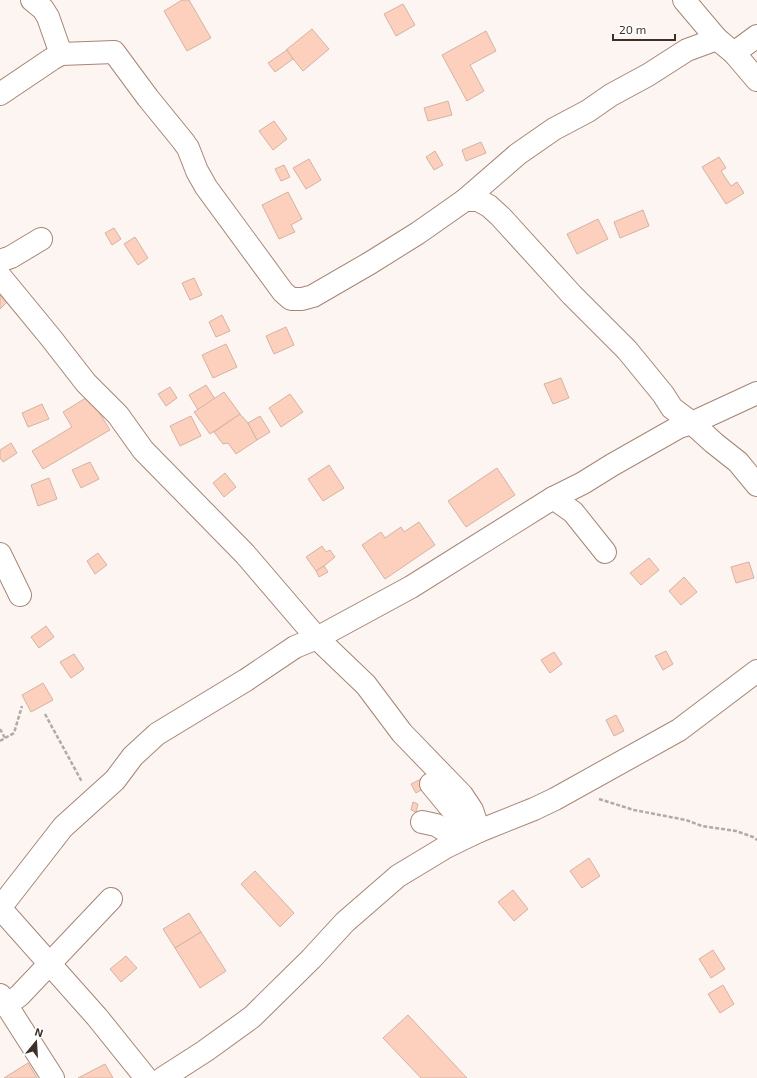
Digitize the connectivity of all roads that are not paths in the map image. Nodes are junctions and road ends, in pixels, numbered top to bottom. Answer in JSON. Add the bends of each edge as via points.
{"nodes":[{"id":1,"x":32,"y":0,"type":"edge"},
{"id":2,"x":684,"y":0,"type":"edge"},
{"id":3,"x":757,"y":36,"type":"edge"},
{"id":4,"x":717,"y":39,"type":"junction"},
{"id":5,"x":734,"y":53,"type":"junction"},
{"id":6,"x":61,"y":54,"type":"junction"},
{"id":7,"x":757,"y":80,"type":"edge"},
{"id":8,"x":0,"y":94,"type":"edge"},
{"id":9,"x":465,"y":200,"type":"junction"},
{"id":10,"x":41,"y":239,"type":"dead end"},
{"id":11,"x":0,"y":261,"type":"edge"},
{"id":12,"x":0,"y":276,"type":"edge"},
{"id":13,"x":757,"y":393,"type":"edge"},
{"id":14,"x":692,"y":423,"type":"junction"},
{"id":15,"x":757,"y":485,"type":"edge"},
{"id":16,"x":553,"y":498,"type":"junction"},
{"id":17,"x":605,"y":552,"type":"dead end"},
{"id":18,"x":0,"y":554,"type":"edge"},
{"id":19,"x":20,"y":595,"type":"dead end"},
{"id":20,"x":295,"y":612,"type":"junction"},
{"id":21,"x":317,"y":638,"type":"junction"},
{"id":22,"x":295,"y":647,"type":"junction"},
{"id":23,"x":757,"y":671,"type":"edge"},
{"id":24,"x":430,"y":784,"type":"dead end"},
{"id":25,"x":425,"y":819,"type":"dead end"},
{"id":26,"x":475,"y":833,"type":"junction"},
{"id":27,"x":111,"y":899,"type":"dead end"},
{"id":28,"x":0,"y":908,"type":"edge"},
{"id":29,"x":50,"y":964,"type":"junction"},
{"id":30,"x":3,"y":1000,"type":"edge"},
{"id":31,"x":52,"y":1078,"type":"edge"},
{"id":32,"x":146,"y":1078,"type":"edge"},
{"id":33,"x":163,"y":1078,"type":"edge"}],
"edges":[{"from":1,"to":6,"type":"street","via":[[48,17]]},
{"from":2,"to":4,"type":"street"},
{"from":3,"to":5,"type":"street"},
{"from":4,"to":5,"type":"street"},
{"from":4,"to":9,"type":"street","via":[[687,50],[554,129],[518,154]]},
{"from":5,"to":7,"type":"street"},
{"from":6,"to":8,"type":"street"},
{"from":6,"to":9,"type":"street","via":[[114,52],[183,141],[206,187],[283,292],[291,299],[302,300],[313,296],[418,233]]},
{"from":9,"to":14,"type":"street","via":[[478,200],[501,217],[572,296],[627,350],[672,408]]},
{"from":10,"to":11,"type":"street"},
{"from":12,"to":20,"type":"street","via":[[86,384],[118,415],[143,450],[245,554]]},
{"from":13,"to":14,"type":"street"},
{"from":14,"to":15,"type":"street","via":[[738,462]]},
{"from":14,"to":16,"type":"street","via":[[660,437]]},
{"from":16,"to":17,"type":"street","via":[[573,512]]},
{"from":16,"to":21,"type":"street","via":[[411,587]]},
{"from":18,"to":19,"type":"street"},
{"from":20,"to":21,"type":"street"},
{"from":20,"to":22,"type":"street","via":[[299,629]]},
{"from":21,"to":22,"type":"street"},
{"from":21,"to":26,"type":"street","via":[[366,685],[402,733],[462,795],[472,810]]},
{"from":22,"to":28,"type":"street","via":[[157,734],[133,756],[115,780],[63,827]]},
{"from":23,"to":26,"type":"street","via":[[679,730],[534,809]]},
{"from":24,"to":26,"type":"street"},
{"from":25,"to":26,"type":"street","via":[[446,830]]},
{"from":26,"to":33,"type":"street","via":[[398,876],[345,922],[252,1017]]},
{"from":27,"to":29,"type":"street"},
{"from":28,"to":29,"type":"street"},
{"from":29,"to":30,"type":"street","via":[[19,996]]},
{"from":29,"to":32,"type":"street"},
{"from":30,"to":31,"type":"street"}]}
